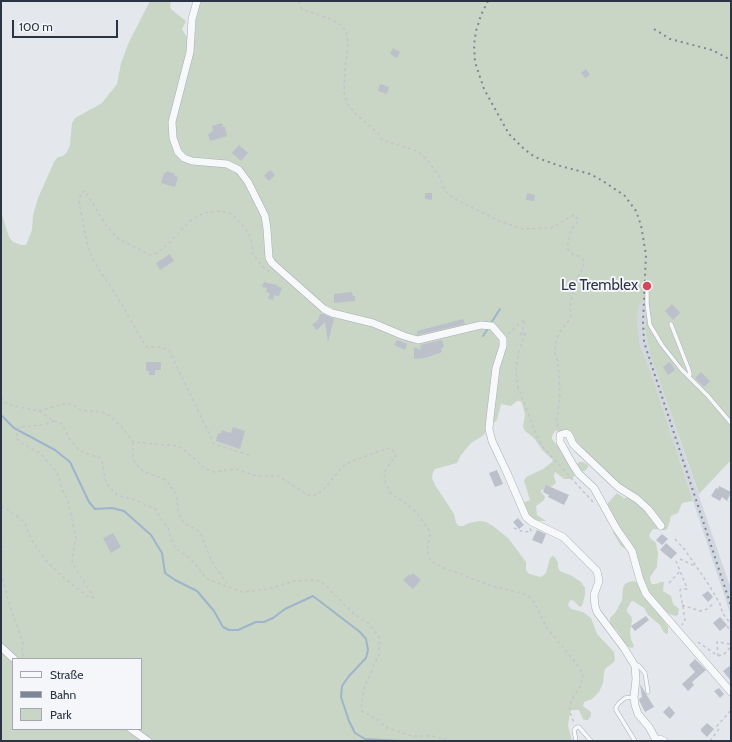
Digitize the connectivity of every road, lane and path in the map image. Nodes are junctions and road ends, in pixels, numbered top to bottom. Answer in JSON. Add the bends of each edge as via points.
{"nodes":[{"id":1,"x":197,"y":1,"type":"edge"},
{"id":2,"x":299,"y":1,"type":"edge"},
{"id":3,"x":275,"y":275,"type":"dead end"},
{"id":4,"x":647,"y":290,"type":"dead end"},
{"id":5,"x":671,"y":324,"type":"dead end"},
{"id":6,"x":502,"y":339,"type":"junction"},
{"id":7,"x":689,"y":377,"type":"junction"},
{"id":8,"x":1,"y":397,"type":"edge"},
{"id":9,"x":39,"y":411,"type":"junction"},
{"id":10,"x":54,"y":422,"type":"junction"},
{"id":11,"x":731,"y":423,"type":"edge"},
{"id":12,"x":560,"y":435,"type":"junction"},
{"id":13,"x":133,"y":442,"type":"junction"},
{"id":14,"x":250,"y":455,"type":"dead end"},
{"id":15,"x":593,"y":502,"type":"dead end"},
{"id":16,"x":1,"y":506,"type":"edge"},
{"id":17,"x":529,"y":520,"type":"junction"},
{"id":18,"x":661,"y":526,"type":"dead end"},
{"id":19,"x":514,"y":528,"type":"dead end"},
{"id":20,"x":1,"y":538,"type":"edge"},
{"id":21,"x":675,"y":540,"type":"dead end"},
{"id":22,"x":680,"y":559,"type":"dead end"},
{"id":23,"x":676,"y":561,"type":"dead end"},
{"id":24,"x":1,"y":562,"type":"edge"},
{"id":25,"x":696,"y":566,"type":"junction"},
{"id":26,"x":681,"y":570,"type":"junction"},
{"id":27,"x":1,"y":574,"type":"edge"},
{"id":28,"x":669,"y":582,"type":"dead end"},
{"id":29,"x":230,"y":588,"type":"junction"},
{"id":30,"x":713,"y":604,"type":"dead end"},
{"id":31,"x":682,"y":605,"type":"junction"},
{"id":32,"x":685,"y":621,"type":"dead end"},
{"id":33,"x":731,"y":624,"type":"edge"},
{"id":34,"x":727,"y":626,"type":"dead end"},
{"id":35,"x":731,"y":632,"type":"edge"},
{"id":36,"x":688,"y":641,"type":"junction"},
{"id":37,"x":731,"y":643,"type":"edge"},
{"id":38,"x":1,"y":647,"type":"edge"},
{"id":39,"x":731,"y":647,"type":"edge"},
{"id":40,"x":718,"y":656,"type":"junction"},
{"id":41,"x":13,"y":658,"type":"edge"},
{"id":42,"x":24,"y":658,"type":"edge"},
{"id":43,"x":635,"y":666,"type":"junction"},
{"id":44,"x":648,"y":692,"type":"dead end"},
{"id":45,"x":731,"y":692,"type":"edge"},
{"id":46,"x":634,"y":697,"type":"junction"},
{"id":47,"x":731,"y":710,"type":"edge"},
{"id":48,"x":576,"y":728,"type":"junction"},
{"id":49,"x":132,"y":730,"type":"edge"},
{"id":50,"x":148,"y":741,"type":"edge"},
{"id":51,"x":447,"y":741,"type":"edge"},
{"id":52,"x":576,"y":741,"type":"edge"},
{"id":53,"x":591,"y":741,"type":"edge"},
{"id":54,"x":635,"y":741,"type":"edge"},
{"id":55,"x":659,"y":741,"type":"edge"},
{"id":56,"x":710,"y":741,"type":"edge"}],
"edges":[{"from":1,"to":6,"type":"street","via":[[192,19],[190,52],[172,122],[175,146],[184,158],[227,164],[244,175],[265,216],[269,258],[276,269],[324,310],[373,323],[412,339],[422,340],[481,325],[492,326]]},
{"from":2,"to":12,"type":"path","via":[[302,9],[330,19],[346,31],[348,44],[344,92],[347,103],[382,140],[418,150],[439,176],[445,191],[453,198],[497,220],[523,229],[551,228],[574,215],[579,220],[571,230],[567,248],[584,261],[582,270],[576,278],[570,319],[556,341],[560,393],[557,420]]},
{"from":3,"to":14,"type":"path","via":[[264,268],[253,254],[251,238],[232,214],[220,211],[203,213],[190,221],[157,253],[150,255],[117,238],[85,191],[80,193],[79,202],[86,243],[93,260],[142,340],[148,347],[169,350],[214,444]]},
{"from":4,"to":7,"type":"lane","via":[[650,325],[662,345]]},
{"from":5,"to":7,"type":"lane","via":[[689,370]]},
{"from":6,"to":15,"type":"path","via":[[524,320],[520,336],[526,332],[516,370],[518,387],[542,446]]},
{"from":6,"to":17,"type":"street","via":[[503,346],[493,390],[490,435],[523,513]]},
{"from":7,"to":11,"type":"lane"},
{"from":8,"to":9,"type":"path","via":[[6,403],[14,406]]},
{"from":9,"to":10,"type":"path"},
{"from":9,"to":13,"type":"path","via":[[72,404],[78,409],[102,412],[122,427]]},
{"from":10,"to":16,"type":"path","via":[[19,426],[16,438],[40,453],[58,472],[68,501],[76,538],[73,564],[94,598],[87,596],[65,579],[45,560],[31,539],[25,524]]},
{"from":10,"to":29,"type":"path","via":[[62,424],[78,449],[100,458],[105,479],[117,495],[155,509],[168,527],[176,549],[190,558],[208,579]]},
{"from":12,"to":18,"type":"street","via":[[569,435],[578,449],[618,487],[648,509]]},
{"from":12,"to":36,"type":"street","via":[[560,442],[573,465],[594,488],[632,551],[646,594]]},
{"from":13,"to":29,"type":"path","via":[[133,460],[143,471],[166,480],[177,495],[178,512],[184,523],[200,532],[212,562]]},
{"from":13,"to":48,"type":"path","via":[[177,446],[206,469],[214,472],[235,469],[257,476],[278,476],[308,495],[316,495],[345,464],[391,448],[396,456],[385,471],[384,479],[392,494],[416,512],[429,530],[427,548],[430,560],[489,585],[527,596],[534,602],[547,628],[579,667],[583,674],[580,687],[570,706]]},
{"from":17,"to":19,"type":"path","via":[[527,523],[531,532]]},
{"from":17,"to":43,"type":"street","via":[[563,537],[594,567],[599,576],[594,601],[597,612]]},
{"from":20,"to":24,"type":"path"},
{"from":21,"to":25,"type":"path"},
{"from":22,"to":25,"type":"path"},
{"from":23,"to":26,"type":"path"},
{"from":25,"to":33,"type":"path"},
{"from":26,"to":28,"type":"path"},
{"from":26,"to":31,"type":"path","via":[[687,588],[680,589]]},
{"from":27,"to":42,"type":"path","via":[[23,642]]},
{"from":29,"to":51,"type":"path","via":[[242,592],[268,589],[294,581],[322,582],[379,637],[379,654],[364,688],[361,708],[363,712],[387,728],[412,736],[432,736]]},
{"from":30,"to":31,"type":"path","via":[[700,611]]},
{"from":31,"to":32,"type":"path"},
{"from":34,"to":35,"type":"path"},
{"from":36,"to":40,"type":"path","via":[[695,640]]},
{"from":36,"to":45,"type":"street"},
{"from":37,"to":40,"type":"path","via":[[717,642]]},
{"from":38,"to":41,"type":"street"},
{"from":39,"to":40,"type":"path"},
{"from":43,"to":44,"type":"lane","via":[[638,665],[645,673]]},
{"from":43,"to":46,"type":"street"},
{"from":46,"to":54,"type":"lane","via":[[625,698],[616,710]]},
{"from":46,"to":55,"type":"street","via":[[638,714]]},
{"from":47,"to":56,"type":"path"},
{"from":48,"to":52,"type":"lane"},
{"from":48,"to":53,"type":"lane","via":[[579,727]]},
{"from":49,"to":50,"type":"street"}]}
